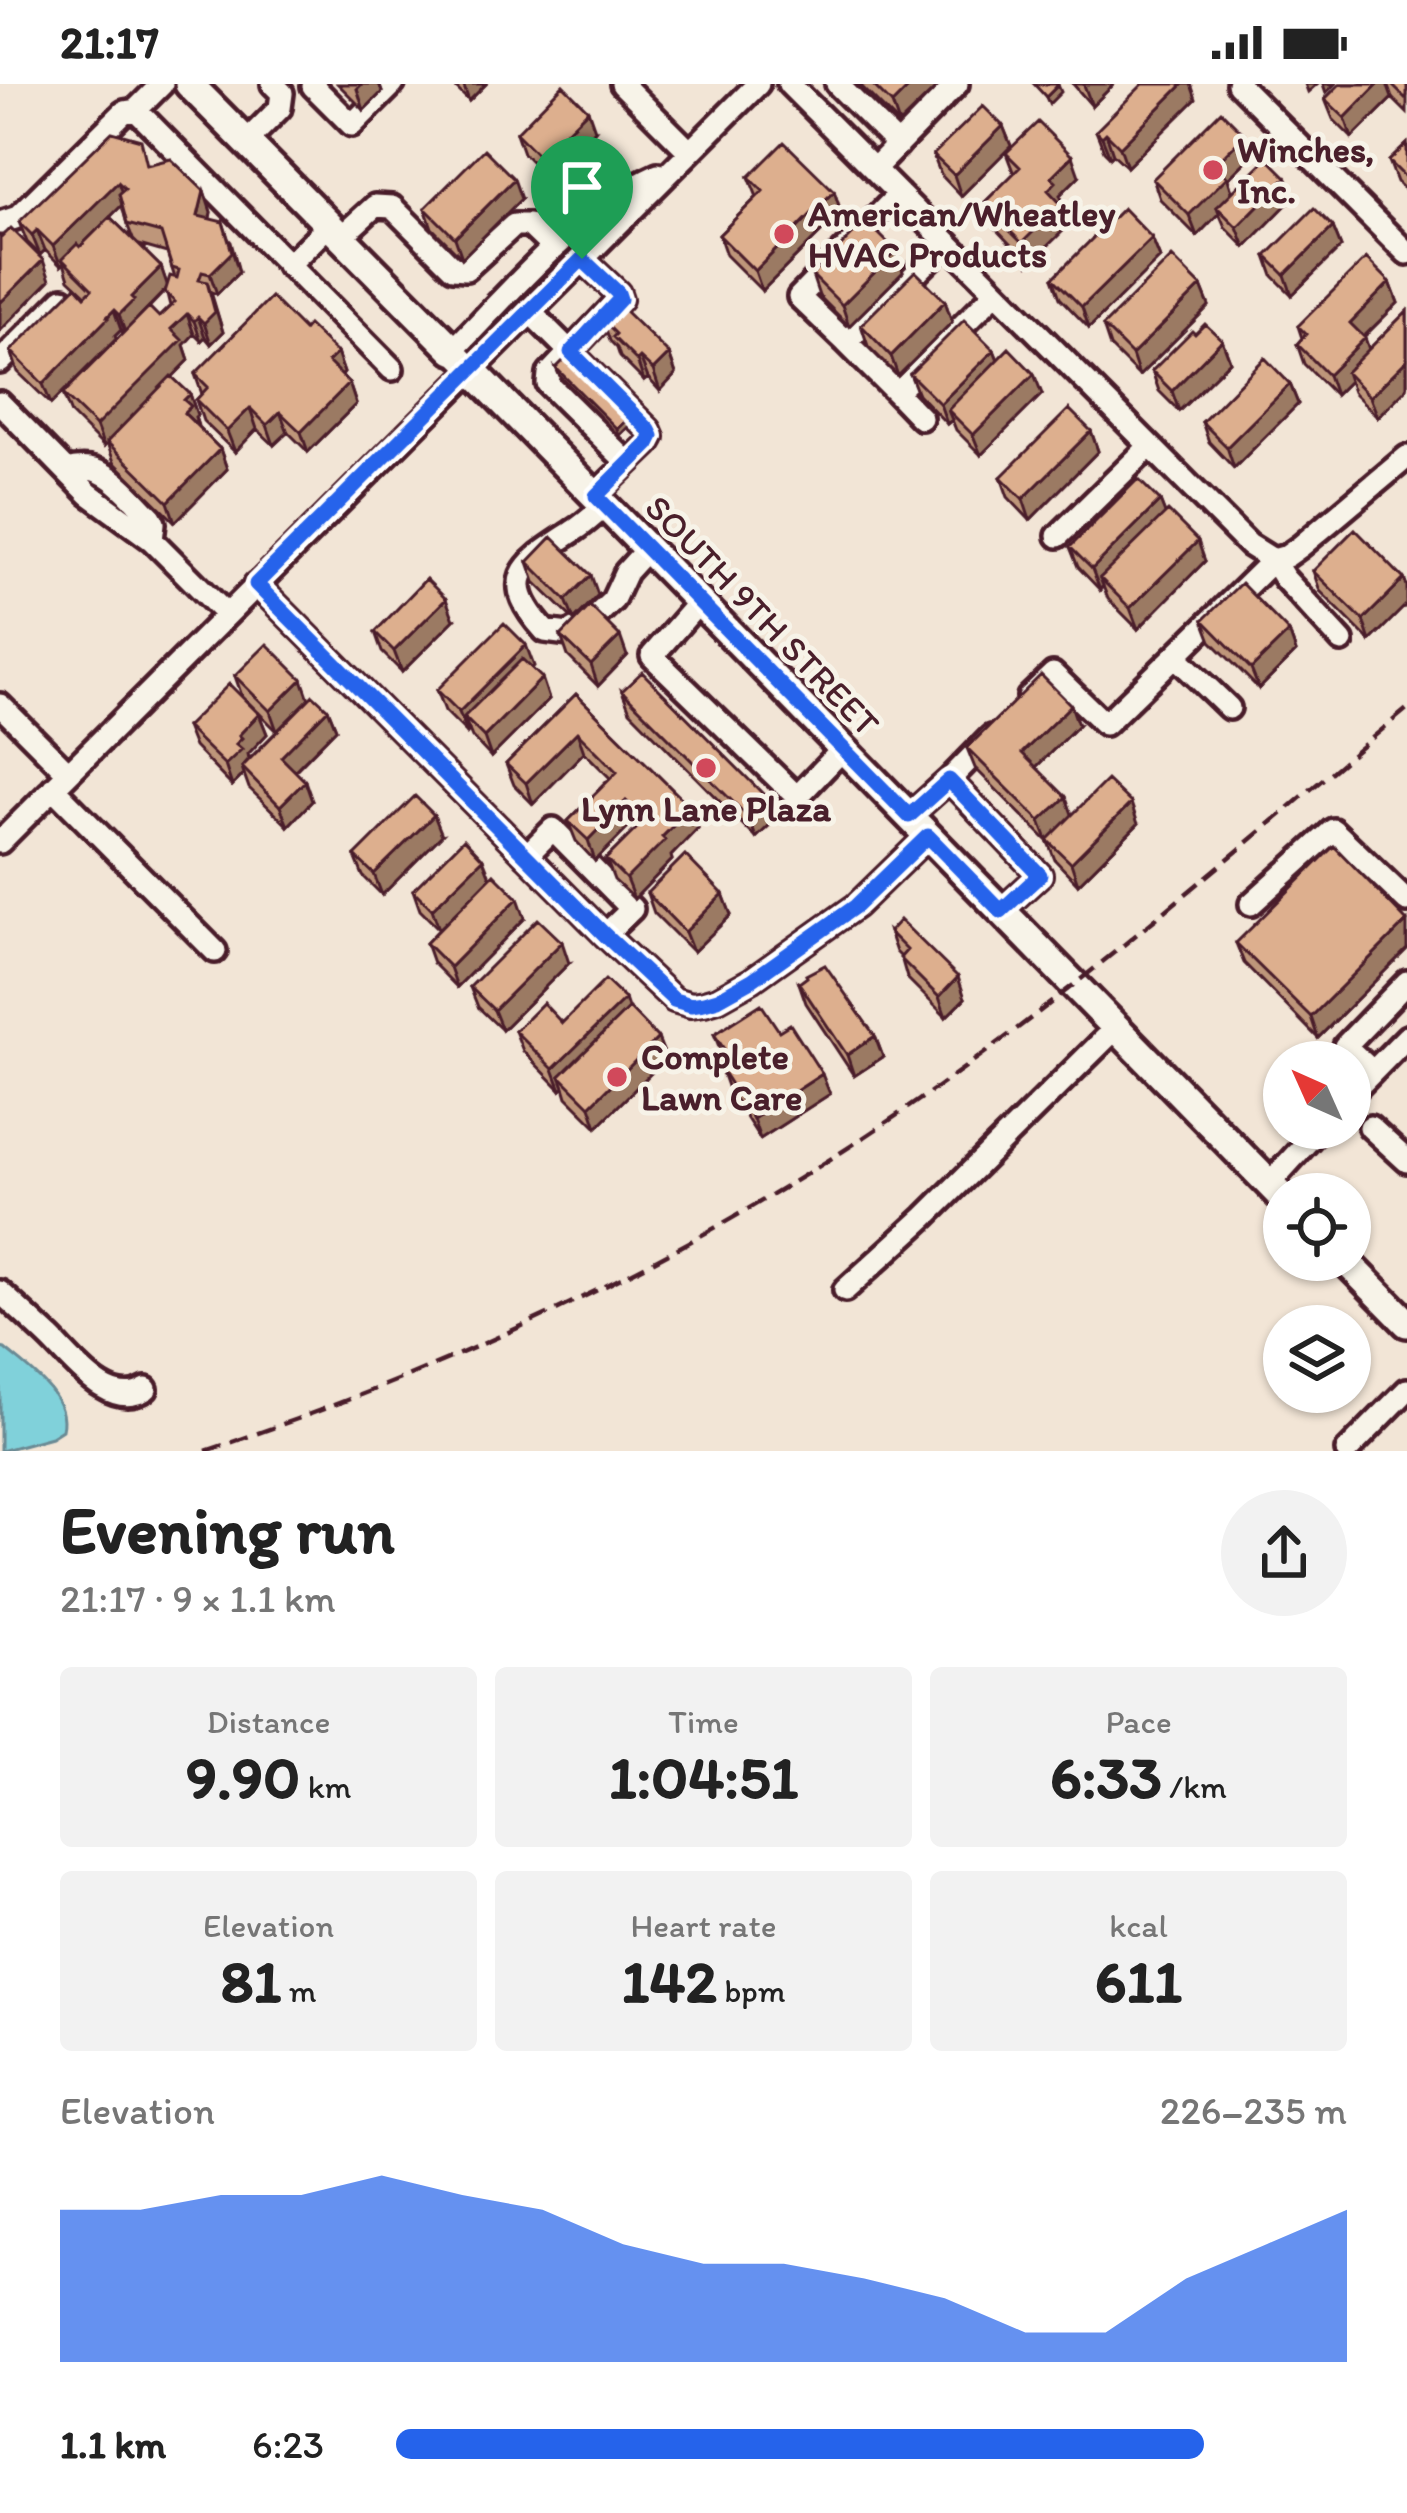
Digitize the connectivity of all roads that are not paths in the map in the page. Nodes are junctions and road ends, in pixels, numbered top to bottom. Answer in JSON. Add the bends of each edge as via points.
{"nodes":[{"id":1,"x":162,"y":84,"type":"edge"},
{"id":2,"x":189,"y":84,"type":"edge"},
{"id":3,"x":273,"y":84,"type":"edge"},
{"id":4,"x":392,"y":84,"type":"edge"},
{"id":5,"x":622,"y":84,"type":"edge"},
{"id":6,"x":758,"y":84,"type":"edge"},
{"id":7,"x":837,"y":84,"type":"edge"},
{"id":8,"x":957,"y":84,"type":"edge"},
{"id":9,"x":1238,"y":84,"type":"edge"},
{"id":10,"x":314,"y":85,"type":"edge"},
{"id":11,"x":806,"y":90,"type":"edge"},
{"id":12,"x":280,"y":108,"type":"junction"},
{"id":13,"x":136,"y":110,"type":"junction"},
{"id":14,"x":246,"y":142,"type":"junction"},
{"id":15,"x":898,"y":145,"type":"junction"},
{"id":16,"x":682,"y":159,"type":"junction"},
{"id":17,"x":874,"y":169,"type":"junction"},
{"id":18,"x":898,"y":194,"type":"junction"},
{"id":19,"x":2,"y":222,"type":"edge"},
{"id":20,"x":335,"y":231,"type":"junction"},
{"id":21,"x":947,"y":243,"type":"junction"},
{"id":22,"x":554,"y":249,"type":"junction"},
{"id":23,"x":1407,"y":253,"type":"edge"},
{"id":24,"x":582,"y":259,"type":"junction"},
{"id":25,"x":289,"y":265,"type":"junction"},
{"id":26,"x":996,"y":292,"type":"junction"},
{"id":27,"x":63,"y":299,"type":"edge"},
{"id":28,"x":530,"y":311,"type":"junction"},
{"id":29,"x":846,"y":342,"type":"junction"},
{"id":30,"x":571,"y":352,"type":"junction"},
{"id":31,"x":462,"y":359,"type":"junction"},
{"id":32,"x":0,"y":362,"type":"edge"},
{"id":33,"x":392,"y":369,"type":"dead end"},
{"id":34,"x":896,"y":392,"type":"junction"},
{"id":35,"x":593,"y":400,"type":"junction"},
{"id":36,"x":0,"y":403,"type":"edge"},
{"id":37,"x":921,"y":418,"type":"dead end"},
{"id":38,"x":1150,"y":446,"type":"junction"},
{"id":39,"x":1407,"y":457,"type":"edge"},
{"id":40,"x":628,"y":464,"type":"junction"},
{"id":41,"x":600,"y":501,"type":"junction"},
{"id":42,"x":1058,"y":536,"type":"dead end"},
{"id":43,"x":647,"y":548,"type":"junction"},
{"id":44,"x":1273,"y":560,"type":"junction"},
{"id":45,"x":256,"y":584,"type":"junction"},
{"id":46,"x":699,"y":602,"type":"junction"},
{"id":47,"x":226,"y":614,"type":"junction"},
{"id":48,"x":1342,"y":641,"type":"dead end"},
{"id":49,"x":1175,"y":656,"type":"junction"},
{"id":50,"x":0,"y":705,"type":"edge"},
{"id":51,"x":1229,"y":707,"type":"dead end"},
{"id":52,"x":843,"y":749,"type":"junction"},
{"id":53,"x":949,"y":780,"type":"junction"},
{"id":54,"x":61,"y":781,"type":"junction"},
{"id":55,"x":919,"y":826,"type":"junction"},
{"id":56,"x":0,"y":842,"type":"edge"},
{"id":57,"x":526,"y":856,"type":"junction"},
{"id":58,"x":1407,"y":901,"type":"edge"},
{"id":59,"x":1251,"y":904,"type":"dead end"},
{"id":60,"x":1001,"y":911,"type":"junction"},
{"id":61,"x":605,"y":935,"type":"junction"},
{"id":62,"x":214,"y":951,"type":"dead end"},
{"id":63,"x":1407,"y":982,"type":"edge"},
{"id":64,"x":1116,"y":1028,"type":"junction"},
{"id":65,"x":1407,"y":1037,"type":"edge"},
{"id":66,"x":1372,"y":1071,"type":"joint"},
{"id":67,"x":1371,"y":1128,"type":"edge"},
{"id":68,"x":1407,"y":1161,"type":"edge"},
{"id":69,"x":1263,"y":1177,"type":"edge"},
{"id":70,"x":1366,"y":1281,"type":"edge"},
{"id":71,"x":844,"y":1290,"type":"dead end"},
{"id":72,"x":0,"y":1292,"type":"edge"},
{"id":73,"x":1407,"y":1323,"type":"edge"},
{"id":74,"x":146,"y":1389,"type":"dead end"},
{"id":75,"x":1407,"y":1390,"type":"edge"},
{"id":76,"x":1347,"y":1451,"type":"edge"}],
"edges":[{"from":1,"to":13,"type":"street"},
{"from":2,"to":14,"type":"main road","name":"SOUTH 9TH STREET"},
{"from":3,"to":12,"type":"street","via":[[282,93]]},
{"from":4,"to":10,"type":"street","via":[[352,125]]},
{"from":5,"to":16,"type":"street"},
{"from":6,"to":16,"type":"street"},
{"from":7,"to":15,"type":"street"},
{"from":8,"to":15,"type":"street"},
{"from":9,"to":23,"type":"street"},
{"from":10,"to":12,"type":"street"},
{"from":11,"to":17,"type":"street"},
{"from":12,"to":14,"type":"street"},
{"from":13,"to":19,"type":"street","via":[[124,112],[18,217]]},
{"from":13,"to":25,"type":"street"},
{"from":14,"to":20,"type":"main road","name":"SOUTH 9TH STREET"},
{"from":15,"to":17,"type":"street"},
{"from":16,"to":22,"type":"street","via":[[626,189]]},
{"from":16,"to":24,"type":"street"},
{"from":17,"to":18,"type":"street"},
{"from":18,"to":21,"type":"street"},
{"from":18,"to":29,"type":"street","via":[[799,296]]},
{"from":20,"to":22,"type":"street","via":[[375,206],[392,207],[453,268],[466,269],[514,225],[529,225]]},
{"from":20,"to":25,"type":"street"},
{"from":20,"to":31,"type":"main road","name":"SOUTH 9TH STREET"},
{"from":21,"to":26,"type":"street"},
{"from":21,"to":29,"type":"street"},
{"from":22,"to":31,"type":"street"},
{"from":24,"to":28,"type":"street"},
{"from":24,"to":30,"type":"street","via":[[620,299]]},
{"from":25,"to":33,"type":"street"},
{"from":26,"to":34,"type":"street"},
{"from":26,"to":38,"type":"street","via":[[1084,396]]},
{"from":27,"to":32,"type":"street"},
{"from":28,"to":30,"type":"street"},
{"from":28,"to":31,"type":"street"},
{"from":29,"to":34,"type":"street"},
{"from":30,"to":35,"type":"street"},
{"from":30,"to":35,"type":"street","via":[[547,380]]},
{"from":31,"to":41,"type":"main road","name":"SOUTH 9TH STREET"},
{"from":31,"to":45,"type":"street"},
{"from":34,"to":37,"type":"street"},
{"from":35,"to":40,"type":"street"},
{"from":35,"to":40,"type":"street","via":[[649,430]]},
{"from":36,"to":47,"type":"street"},
{"from":38,"to":42,"type":"street"},
{"from":38,"to":44,"type":"street"},
{"from":39,"to":44,"type":"street"},
{"from":40,"to":41,"type":"street"},
{"from":41,"to":43,"type":"main road","name":"SOUTH 9TH STREET"},
{"from":41,"to":43,"type":"street","via":[[522,572],[519,591],[544,631],[568,634],[593,619]]},
{"from":43,"to":46,"type":"main road","name":"SOUTH 9TH STREET"},
{"from":44,"to":48,"type":"street"},
{"from":44,"to":49,"type":"street"},
{"from":45,"to":47,"type":"street"},
{"from":45,"to":57,"type":"street"},
{"from":46,"to":52,"type":"main road","name":"SOUTH 9TH STREET"},
{"from":46,"to":52,"type":"street","via":[[652,656],[797,797]]},
{"from":47,"to":54,"type":"street"},
{"from":49,"to":51,"type":"street"},
{"from":49,"to":53,"type":"street","via":[[1105,724],[1053,674]]},
{"from":50,"to":54,"type":"street"},
{"from":52,"to":55,"type":"main road","name":"SOUTH 9TH STREET"},
{"from":53,"to":55,"type":"street"},
{"from":53,"to":60,"type":"street","via":[[1040,875]]},
{"from":54,"to":56,"type":"street"},
{"from":54,"to":62,"type":"street"},
{"from":55,"to":60,"type":"main road","name":"SOUTH 9TH STREET"},
{"from":55,"to":61,"type":"street","via":[[856,906],[731,992],[691,1005],[674,1000]]},
{"from":57,"to":61,"type":"street"},
{"from":57,"to":61,"type":"street","via":[[554,829],[632,909]]},
{"from":58,"to":59,"type":"street","via":[[1333,830]]},
{"from":60,"to":64,"type":"main road","name":"SOUTH 9TH STREET"},
{"from":63,"to":66,"type":"street","via":[[1345,1046]]},
{"from":64,"to":69,"type":"main road","name":"SOUTH 9TH STREET"},
{"from":64,"to":71,"type":"street"},
{"from":65,"to":66,"type":"street"},
{"from":67,"to":68,"type":"street"},
{"from":70,"to":73,"type":"main road"},
{"from":72,"to":74,"type":"street","via":[[89,1379],[116,1393]]},
{"from":75,"to":76,"type":"street"}]}
